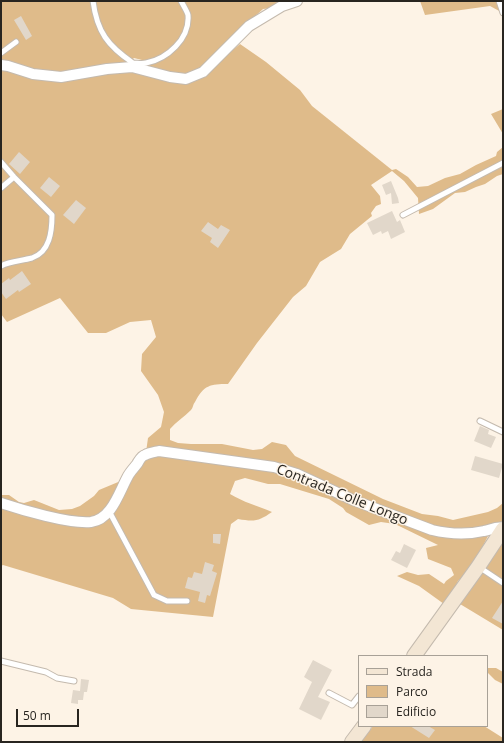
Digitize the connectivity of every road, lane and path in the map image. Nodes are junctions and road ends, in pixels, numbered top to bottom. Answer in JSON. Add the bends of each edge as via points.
{"nodes":[{"id":1,"x":93,"y":1,"type":"edge"},
{"id":2,"x":181,"y":1,"type":"edge"},
{"id":3,"x":297,"y":1,"type":"edge"},
{"id":4,"x":499,"y":1,"type":"edge"},
{"id":5,"x":503,"y":13,"type":"edge"},
{"id":6,"x":16,"y":42,"type":"dead end"},
{"id":7,"x":1,"y":53,"type":"edge"},
{"id":8,"x":1,"y":65,"type":"edge"},
{"id":9,"x":133,"y":65,"type":"junction"},
{"id":10,"x":1,"y":162,"type":"edge"},
{"id":11,"x":503,"y":163,"type":"edge"},
{"id":12,"x":14,"y":177,"type":"junction"},
{"id":13,"x":1,"y":188,"type":"edge"},
{"id":14,"x":403,"y":214,"type":"dead end"},
{"id":15,"x":1,"y":266,"type":"edge"},
{"id":16,"x":480,"y":421,"type":"dead end"},
{"id":17,"x":503,"y":432,"type":"edge"},
{"id":18,"x":1,"y":503,"type":"edge"},
{"id":19,"x":110,"y":511,"type":"junction"},
{"id":20,"x":502,"y":534,"type":"edge"},
{"id":21,"x":478,"y":567,"type":"junction"},
{"id":22,"x":503,"y":583,"type":"edge"},
{"id":23,"x":187,"y":601,"type":"dead end"},
{"id":24,"x":415,"y":655,"type":"edge"},
{"id":25,"x":1,"y":661,"type":"edge"},
{"id":26,"x":74,"y":681,"type":"dead end"},
{"id":27,"x":329,"y":693,"type":"dead end"},
{"id":28,"x":358,"y":697,"type":"edge"},
{"id":29,"x":363,"y":727,"type":"edge"},
{"id":30,"x":352,"y":742,"type":"edge"}],
"edges":[{"from":1,"to":9,"type":"lane","via":[[98,26],[111,45]]},
{"from":2,"to":9,"type":"lane","via":[[188,15],[186,30],[180,43],[168,54],[152,62]]},
{"from":3,"to":9,"type":"street","via":[[282,6],[249,26],[203,72],[186,79],[170,77]]},
{"from":4,"to":5,"type":"lane"},
{"from":6,"to":7,"type":"lane"},
{"from":8,"to":9,"type":"street","via":[[33,74],[61,77]]},
{"from":10,"to":12,"type":"lane"},
{"from":11,"to":14,"type":"lane"},
{"from":12,"to":13,"type":"lane"},
{"from":12,"to":15,"type":"lane","via":[[52,215],[52,228],[43,251],[33,257]]},
{"from":16,"to":17,"type":"lane"},
{"from":18,"to":19,"type":"street","name":"Contrada Colle Longo","via":[[70,521],[92,522]]},
{"from":19,"to":20,"type":"street","name":"Contrada Colle Longo","via":[[141,457],[160,451],[274,467],[297,474],[353,500],[443,533],[484,531],[497,527]]},
{"from":19,"to":23,"type":"lane","via":[[154,594],[167,601]]},
{"from":20,"to":21,"type":"main road"},
{"from":21,"to":22,"type":"lane"},
{"from":21,"to":24,"type":"main road"},
{"from":25,"to":26,"type":"lane"},
{"from":27,"to":28,"type":"lane","via":[[352,705]]},
{"from":29,"to":30,"type":"main road"}]}
